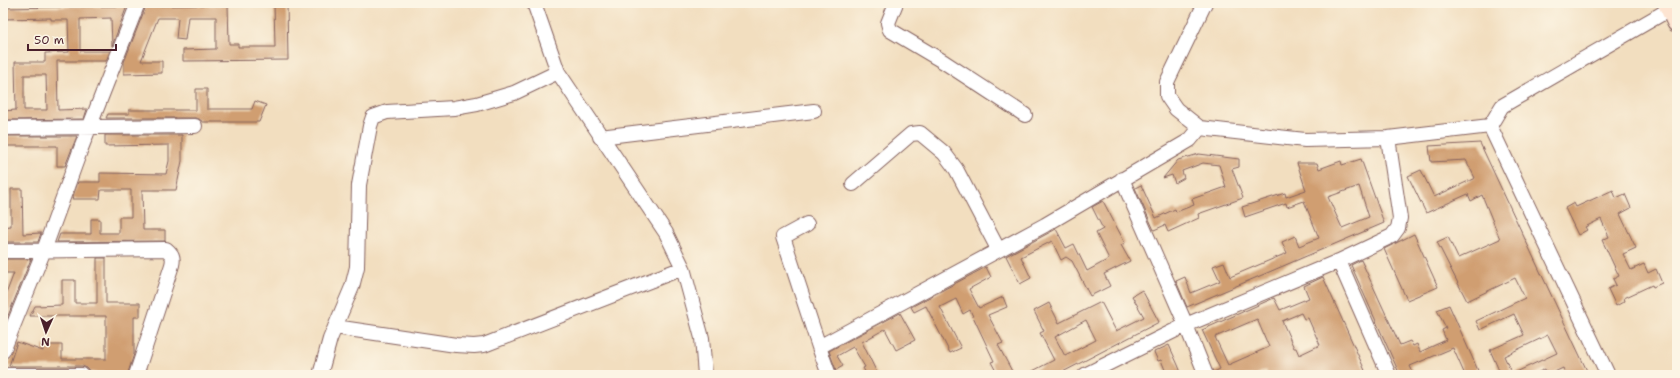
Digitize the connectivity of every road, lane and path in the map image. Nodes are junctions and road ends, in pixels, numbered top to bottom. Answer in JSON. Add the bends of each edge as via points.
{"nodes":[{"id":1,"x":138,"y":3,"type":"edge"},
{"id":2,"x":534,"y":3,"type":"edge"},
{"id":3,"x":896,"y":3,"type":"edge"},
{"id":4,"x":1205,"y":3,"type":"edge"},
{"id":5,"x":1673,"y":10,"type":"edge"},
{"id":6,"x":558,"y":72,"type":"junction"},
{"id":7,"x":814,"y":111,"type":"dead end"},
{"id":8,"x":1024,"y":115,"type":"dead end"},
{"id":9,"x":195,"y":126,"type":"dead end"},
{"id":10,"x":1490,"y":126,"type":"junction"},
{"id":11,"x":90,"y":127,"type":"junction"},
{"id":12,"x":3,"y":128,"type":"edge"},
{"id":13,"x":1200,"y":128,"type":"junction"},
{"id":14,"x":600,"y":137,"type":"junction"},
{"id":15,"x":1388,"y":138,"type":"junction"},
{"id":16,"x":1122,"y":179,"type":"junction"},
{"id":17,"x":853,"y":184,"type":"dead end"},
{"id":18,"x":807,"y":224,"type":"dead end"},
{"id":19,"x":998,"y":249,"type":"junction"},
{"id":20,"x":44,"y":250,"type":"junction"},
{"id":21,"x":3,"y":251,"type":"edge"},
{"id":22,"x":1339,"y":261,"type":"junction"},
{"id":23,"x":683,"y":268,"type":"junction"},
{"id":24,"x":1186,"y":324,"type":"junction"},
{"id":25,"x":335,"y":327,"type":"junction"},
{"id":26,"x":818,"y":347,"type":"junction"},
{"id":27,"x":3,"y":351,"type":"edge"},
{"id":28,"x":3,"y":375,"type":"edge"},
{"id":29,"x":82,"y":375,"type":"edge"},
{"id":30,"x":136,"y":375,"type":"edge"},
{"id":31,"x":320,"y":375,"type":"edge"},
{"id":32,"x":705,"y":375,"type":"edge"},
{"id":33,"x":829,"y":375,"type":"edge"},
{"id":34,"x":1085,"y":375,"type":"edge"},
{"id":35,"x":1206,"y":375,"type":"edge"},
{"id":36,"x":1389,"y":375,"type":"edge"},
{"id":37,"x":1608,"y":375,"type":"edge"}],
"edges":[{"from":1,"to":11,"type":"street"},
{"from":2,"to":6,"type":"street"},
{"from":3,"to":8,"type":"street","via":[[888,23],[890,30]]},
{"from":4,"to":13,"type":"street","via":[[1167,82],[1166,90],[1176,109]]},
{"from":5,"to":10,"type":"street","via":[[1502,106]]},
{"from":6,"to":14,"type":"street"},
{"from":6,"to":25,"type":"street","via":[[514,93],[477,104],[387,112],[374,117],[358,185],[357,267],[352,288]]},
{"from":7,"to":14,"type":"street"},
{"from":9,"to":11,"type":"street"},
{"from":10,"to":15,"type":"street"},
{"from":10,"to":37,"type":"street"},
{"from":11,"to":12,"type":"street"},
{"from":11,"to":20,"type":"street"},
{"from":13,"to":15,"type":"street","via":[[1306,140]]},
{"from":13,"to":16,"type":"street","via":[[1190,140]]},
{"from":14,"to":23,"type":"street","via":[[666,233]]},
{"from":15,"to":22,"type":"street","via":[[1400,218],[1398,228],[1392,236]]},
{"from":16,"to":19,"type":"street"},
{"from":16,"to":24,"type":"street"},
{"from":17,"to":19,"type":"street","via":[[910,134],[920,133],[944,153],[956,169]]},
{"from":18,"to":26,"type":"street","via":[[783,237]]},
{"from":19,"to":26,"type":"street"},
{"from":20,"to":21,"type":"street"},
{"from":20,"to":27,"type":"street"},
{"from":20,"to":30,"type":"street","via":[[166,249],[171,253],[172,265]]},
{"from":22,"to":24,"type":"street"},
{"from":22,"to":36,"type":"street"},
{"from":23,"to":25,"type":"street","via":[[484,345],[456,345]]},
{"from":23,"to":32,"type":"street","via":[[702,338]]},
{"from":24,"to":34,"type":"street"},
{"from":24,"to":35,"type":"street"},
{"from":25,"to":31,"type":"street"},
{"from":26,"to":33,"type":"street"},
{"from":28,"to":29,"type":"street"}]}
